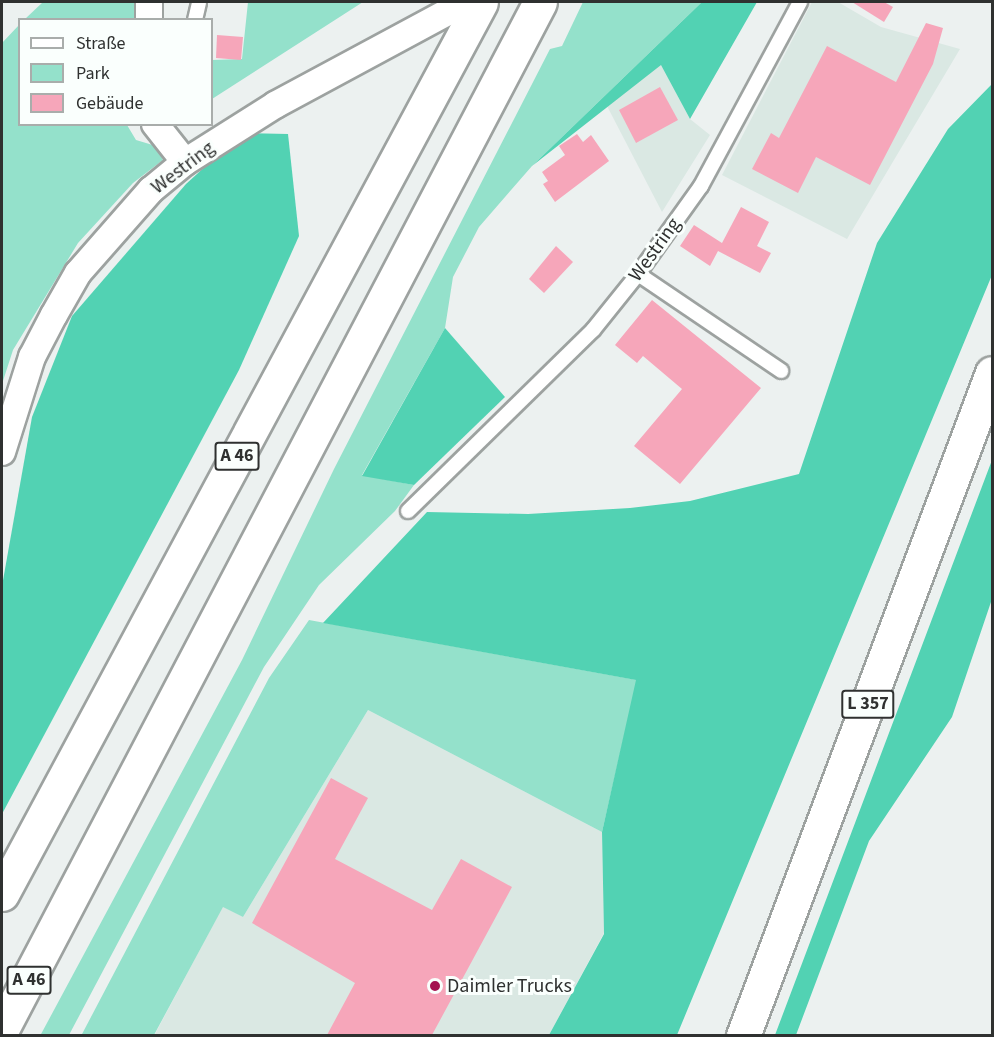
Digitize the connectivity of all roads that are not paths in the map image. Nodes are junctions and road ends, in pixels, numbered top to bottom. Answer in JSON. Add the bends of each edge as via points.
{"nodes":[{"id":1,"x":149,"y":2,"type":"edge"},
{"id":2,"x":199,"y":2,"type":"edge"},
{"id":3,"x":540,"y":2,"type":"edge"},
{"id":4,"x":800,"y":2,"type":"edge"},
{"id":5,"x":473,"y":7,"type":"edge"},
{"id":6,"x":149,"y":18,"type":"edge"},
{"id":7,"x":195,"y":18,"type":"edge"},
{"id":8,"x":157,"y":126,"type":"edge"},
{"id":9,"x":185,"y":162,"type":"junction"},
{"id":10,"x":638,"y":274,"type":"junction"},
{"id":11,"x":781,"y":371,"type":"dead end"},
{"id":12,"x":993,"y":373,"type":"edge"},
{"id":13,"x":3,"y":444,"type":"edge"},
{"id":14,"x":408,"y":511,"type":"dead end"},
{"id":15,"x":2,"y":894,"type":"edge"},
{"id":16,"x":56,"y":930,"type":"junction"},
{"id":17,"x":2,"y":1029,"type":"edge"},
{"id":18,"x":14,"y":1035,"type":"edge"},
{"id":19,"x":743,"y":1035,"type":"edge"}],
"edges":[{"from":1,"to":6,"type":"street"},
{"from":2,"to":7,"type":"lane"},
{"from":3,"to":16,"type":"main road","number":"A 46"},
{"from":4,"to":10,"type":"lane","name":"Westring","via":[[701,186]]},
{"from":5,"to":9,"type":"street","name":"Westring","via":[[275,105]]},
{"from":5,"to":15,"type":"main road","number":"A 46"},
{"from":8,"to":9,"type":"street"},
{"from":9,"to":13,"type":"street","name":"Westring","via":[[151,190],[78,273],[32,357]]},
{"from":10,"to":11,"type":"lane"},
{"from":10,"to":14,"type":"lane","name":"Westring","via":[[593,330]]},
{"from":12,"to":19,"type":"main road","number":"L 357"},
{"from":16,"to":17,"type":"main road","number":"A 46"},
{"from":16,"to":18,"type":"main road"}]}
